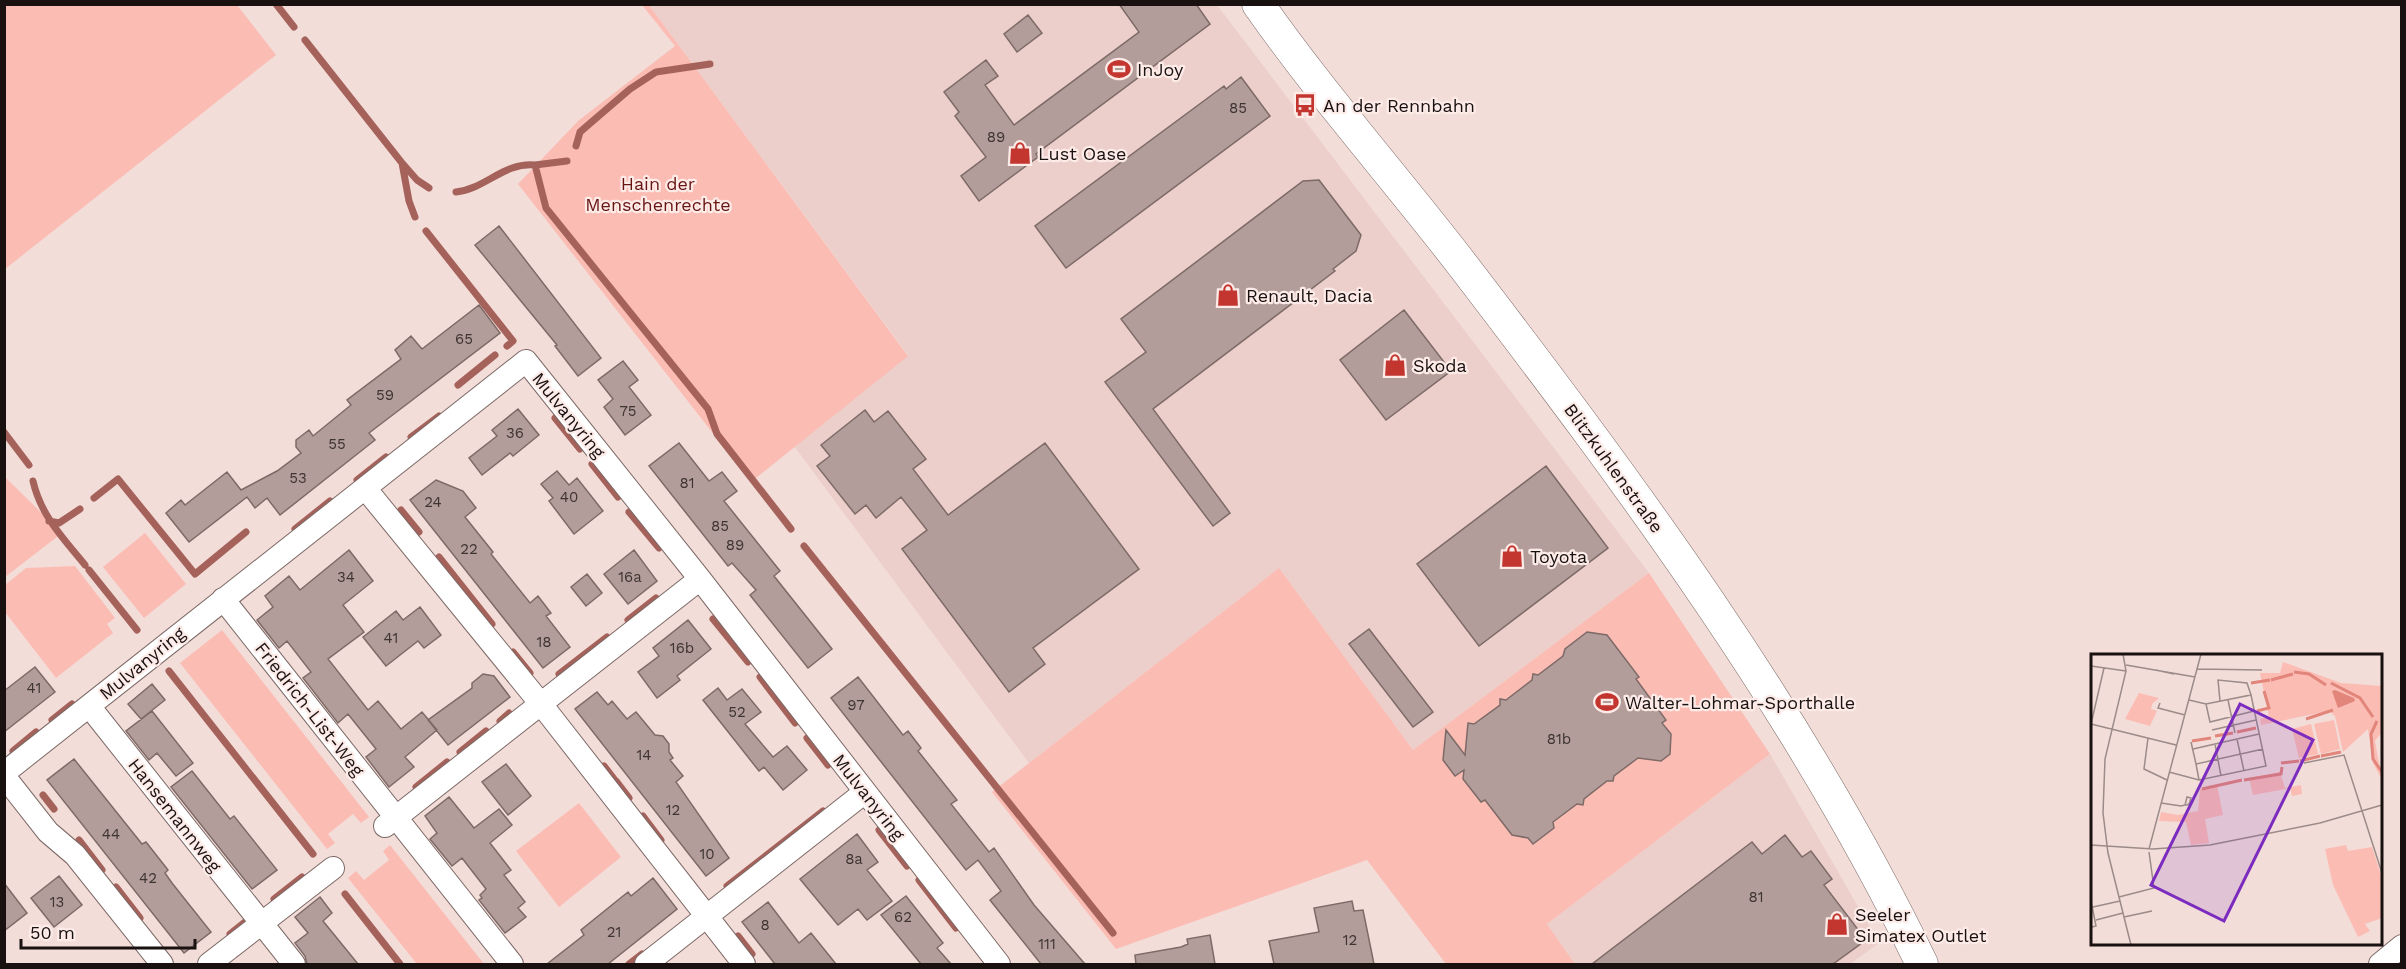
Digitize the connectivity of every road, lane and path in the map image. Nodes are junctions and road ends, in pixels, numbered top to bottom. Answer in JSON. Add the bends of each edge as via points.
{"nodes":[{"id":1,"x":1258,"y":4,"type":"edge"},
{"id":2,"x":365,"y":488,"type":"junction"},
{"id":3,"x":700,"y":579,"type":"junction"},
{"id":4,"x":223,"y":599,"type":"junction"},
{"id":5,"x":541,"y":704,"type":"junction"},
{"id":6,"x":89,"y":706,"type":"junction"},
{"id":7,"x":4,"y":775,"type":"edge"},
{"id":8,"x":865,"y":792,"type":"junction"},
{"id":9,"x":390,"y":823,"type":"junction"},
{"id":10,"x":333,"y":868,"type":"dead end"},
{"id":11,"x":708,"y":917,"type":"junction"},
{"id":12,"x":261,"y":924,"type":"junction"},
{"id":13,"x":2402,"y":946,"type":"edge"},
{"id":14,"x":162,"y":964,"type":"edge"},
{"id":15,"x":209,"y":964,"type":"edge"},
{"id":16,"x":294,"y":964,"type":"edge"},
{"id":17,"x":512,"y":964,"type":"edge"},
{"id":18,"x":646,"y":964,"type":"edge"},
{"id":19,"x":744,"y":964,"type":"edge"},
{"id":20,"x":999,"y":964,"type":"edge"},
{"id":21,"x":1922,"y":964,"type":"edge"},
{"id":22,"x":2380,"y":964,"type":"edge"}],
"edges":[{"from":1,"to":21,"type":"main road","name":"Blitzkuhlenstraße","via":[[1343,118],[1460,261],[1675,553],[1806,751]]},
{"from":2,"to":3,"type":"street","name":"Mulvanyring","via":[[526,361]]},
{"from":2,"to":4,"type":"street","name":"Mulvanyring"},
{"from":2,"to":5,"type":"street"},
{"from":3,"to":5,"type":"street"},
{"from":3,"to":8,"type":"street","name":"Mulvanyring"},
{"from":4,"to":6,"type":"street","name":"Mulvanyring"},
{"from":4,"to":9,"type":"street","name":"Friedrich-List-Weg"},
{"from":5,"to":9,"type":"street"},
{"from":5,"to":11,"type":"street"},
{"from":6,"to":7,"type":"street","name":"Mulvanyring"},
{"from":6,"to":12,"type":"street","name":"Hansemannweg"},
{"from":7,"to":14,"type":"street","via":[[48,832],[75,855]]},
{"from":8,"to":11,"type":"street"},
{"from":8,"to":20,"type":"street","name":"Mulvanyring"},
{"from":9,"to":17,"type":"street","name":"Friedrich-List-Weg"},
{"from":10,"to":12,"type":"street"},
{"from":11,"to":18,"type":"street"},
{"from":11,"to":19,"type":"street"},
{"from":12,"to":15,"type":"street"},
{"from":12,"to":16,"type":"street","name":"Hansemannweg"},
{"from":13,"to":22,"type":"street"}]}
